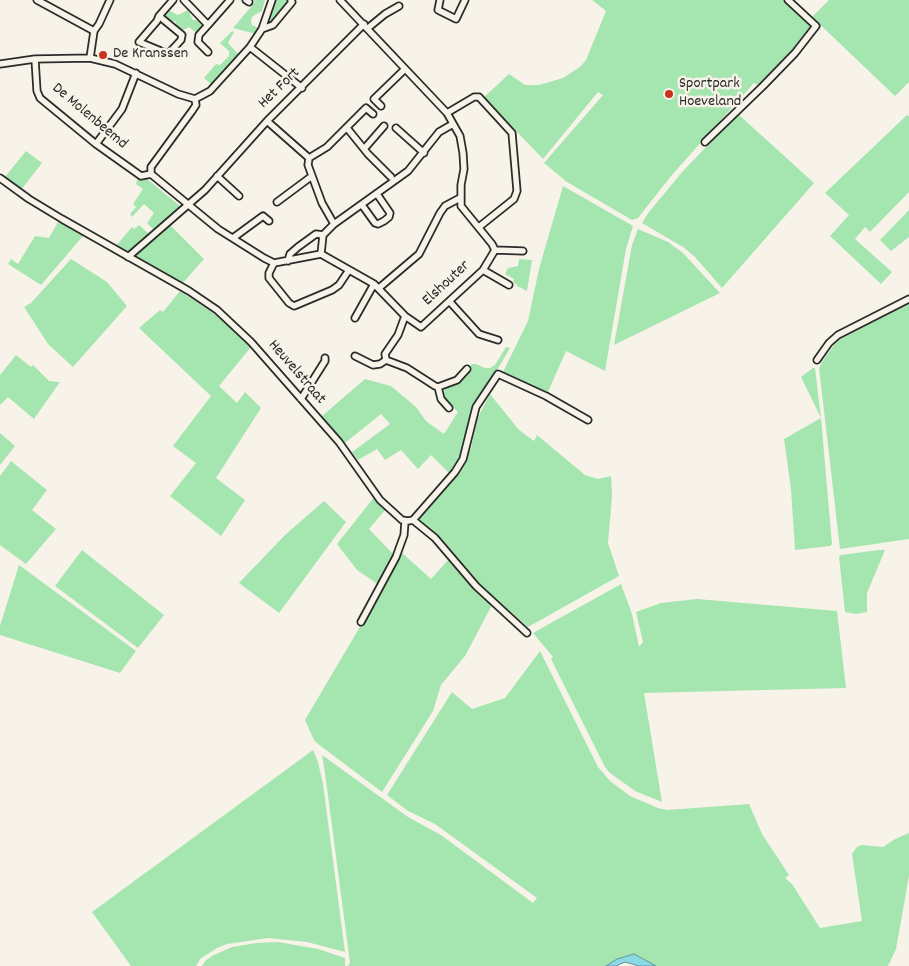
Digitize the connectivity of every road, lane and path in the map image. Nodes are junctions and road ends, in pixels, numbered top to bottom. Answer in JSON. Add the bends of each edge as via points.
{"nodes":[{"id":1,"x":37,"y":0,"type":"edge"},
{"id":2,"x":110,"y":0,"type":"edge"},
{"id":3,"x":173,"y":0,"type":"edge"},
{"id":4,"x":184,"y":0,"type":"edge"},
{"id":5,"x":272,"y":0,"type":"edge"},
{"id":6,"x":291,"y":0,"type":"edge"},
{"id":7,"x":340,"y":0,"type":"edge"},
{"id":8,"x":440,"y":0,"type":"edge"},
{"id":9,"x":465,"y":0,"type":"edge"},
{"id":10,"x":788,"y":0,"type":"edge"},
{"id":11,"x":228,"y":1,"type":"edge"},
{"id":12,"x":399,"y":6,"type":"dead end"},
{"id":13,"x":159,"y":16,"type":"junction"},
{"id":14,"x":208,"y":25,"type":"junction"},
{"id":15,"x":366,"y":26,"type":"junction"},
{"id":16,"x":262,"y":30,"type":"junction"},
{"id":17,"x":94,"y":31,"type":"junction"},
{"id":18,"x":250,"y":47,"type":"junction"},
{"id":19,"x":208,"y":52,"type":"dead end"},
{"id":20,"x":90,"y":58,"type":"junction"},
{"id":21,"x":35,"y":59,"type":"junction"},
{"id":22,"x":0,"y":64,"type":"edge"},
{"id":23,"x":405,"y":69,"type":"junction"},
{"id":24,"x":136,"y":73,"type":"junction"},
{"id":25,"x":302,"y":88,"type":"junction"},
{"id":26,"x":195,"y":99,"type":"junction"},
{"id":27,"x":381,"y":106,"type":"dead end"},
{"id":28,"x":447,"y":113,"type":"junction"},
{"id":29,"x":373,"y":114,"type":"dead end"},
{"id":30,"x":267,"y":122,"type":"junction"},
{"id":31,"x":453,"y":124,"type":"junction"},
{"id":32,"x":384,"y":126,"type":"dead end"},
{"id":33,"x":347,"y":128,"type":"junction"},
{"id":34,"x":396,"y":128,"type":"dead end"},
{"id":35,"x":705,"y":142,"type":"dead end"},
{"id":36,"x":96,"y":144,"type":"junction"},
{"id":37,"x":364,"y":149,"type":"junction"},
{"id":38,"x":424,"y":152,"type":"junction"},
{"id":39,"x":309,"y":158,"type":"junction"},
{"id":40,"x":151,"y":174,"type":"junction"},
{"id":41,"x":217,"y":176,"type":"junction"},
{"id":42,"x":312,"y":176,"type":"junction"},
{"id":43,"x":392,"y":177,"type":"dead end"},
{"id":44,"x":0,"y":178,"type":"edge"},
{"id":45,"x":377,"y":194,"type":"junction"},
{"id":46,"x":239,"y":196,"type":"dead end"},
{"id":47,"x":460,"y":198,"type":"junction"},
{"id":48,"x":277,"y":202,"type":"dead end"},
{"id":49,"x":187,"y":205,"type":"junction"},
{"id":50,"x":362,"y":205,"type":"junction"},
{"id":51,"x":269,"y":221,"type":"dead end"},
{"id":52,"x":334,"y":224,"type":"junction"},
{"id":53,"x":479,"y":228,"type":"junction"},
{"id":54,"x":323,"y":235,"type":"junction"},
{"id":55,"x":233,"y":238,"type":"junction"},
{"id":56,"x":495,"y":250,"type":"junction"},
{"id":57,"x":522,"y":251,"type":"dead end"},
{"id":58,"x":321,"y":254,"type":"junction"},
{"id":59,"x":128,"y":257,"type":"junction"},
{"id":60,"x":288,"y":261,"type":"junction"},
{"id":61,"x":274,"y":263,"type":"junction"},
{"id":62,"x":349,"y":270,"type":"junction"},
{"id":63,"x":483,"y":270,"type":"junction"},
{"id":64,"x":509,"y":285,"type":"dead end"},
{"id":65,"x":377,"y":286,"type":"junction"},
{"id":66,"x":909,"y":299,"type":"edge"},
{"id":67,"x":450,"y":302,"type":"junction"},
{"id":68,"x":405,"y":316,"type":"junction"},
{"id":69,"x":355,"y":318,"type":"dead end"},
{"id":70,"x":498,"y":340,"type":"dead end"},
{"id":71,"x":355,"y":356,"type":"dead end"},
{"id":72,"x":325,"y":358,"type":"dead end"},
{"id":73,"x":386,"y":360,"type":"junction"},
{"id":74,"x":817,"y":360,"type":"dead end"},
{"id":75,"x":467,"y":369,"type":"dead end"},
{"id":76,"x":438,"y":387,"type":"junction"},
{"id":77,"x":301,"y":399,"type":"junction"},
{"id":78,"x":449,"y":408,"type":"dead end"},
{"id":79,"x":588,"y":420,"type":"dead end"},
{"id":80,"x":413,"y":520,"type":"junction"},
{"id":81,"x":405,"y":521,"type":"junction"},
{"id":82,"x":361,"y":622,"type":"dead end"},
{"id":83,"x":527,"y":633,"type":"dead end"}],
"edges":[{"from":1,"to":17,"type":"street"},
{"from":2,"to":17,"type":"street"},
{"from":3,"to":13,"type":"street"},
{"from":4,"to":14,"type":"street"},
{"from":5,"to":16,"type":"street"},
{"from":6,"to":16,"type":"street","via":[[273,26]]},
{"from":7,"to":15,"type":"street"},
{"from":8,"to":9,"type":"street","via":[[438,10],[456,19]]},
{"from":10,"to":35,"type":"street","via":[[816,26],[763,86]]},
{"from":11,"to":14,"type":"street"},
{"from":12,"to":15,"type":"street","name":"Het Fort"},
{"from":13,"to":13,"type":"street","via":[[139,42],[168,54],[182,35]]},
{"from":14,"to":19,"type":"street","via":[[199,35],[198,42]]},
{"from":15,"to":23,"type":"street"},
{"from":15,"to":25,"type":"street","name":"Het Fort"},
{"from":16,"to":18,"type":"street"},
{"from":17,"to":20,"type":"street"},
{"from":18,"to":25,"type":"street"},
{"from":18,"to":26,"type":"street","via":[[210,91]]},
{"from":20,"to":21,"type":"street"},
{"from":20,"to":24,"type":"street"},
{"from":21,"to":22,"type":"street"},
{"from":21,"to":36,"type":"street","name":"De Molenbeemd","via":[[40,98]]},
{"from":23,"to":27,"type":"street","via":[[374,99]]},
{"from":23,"to":28,"type":"street"},
{"from":24,"to":26,"type":"street"},
{"from":24,"to":36,"type":"street","via":[[122,109]]},
{"from":25,"to":30,"type":"street","name":"Het Fort"},
{"from":26,"to":40,"type":"street","via":[[196,105],[151,167]]},
{"from":28,"to":31,"type":"street"},
{"from":28,"to":53,"type":"street","via":[[479,97],[512,133],[517,191],[514,199]]},
{"from":29,"to":33,"type":"street","via":[[366,108]]},
{"from":30,"to":39,"type":"street"},
{"from":30,"to":41,"type":"street","name":"Het Fort"},
{"from":31,"to":38,"type":"street","via":[[439,132]]},
{"from":31,"to":47,"type":"street","via":[[460,136],[463,153]]},
{"from":32,"to":37,"type":"street"},
{"from":33,"to":37,"type":"street"},
{"from":33,"to":39,"type":"street","via":[[327,147]]},
{"from":34,"to":38,"type":"street"},
{"from":36,"to":40,"type":"street","name":"De Molenbeemd","via":[[141,176]]},
{"from":37,"to":43,"type":"street"},
{"from":38,"to":45,"type":"street","via":[[408,171]]},
{"from":39,"to":42,"type":"street"},
{"from":40,"to":49,"type":"street"},
{"from":41,"to":46,"type":"street"},
{"from":41,"to":49,"type":"street","name":"Het Fort"},
{"from":42,"to":48,"type":"street"},
{"from":42,"to":52,"type":"street"},
{"from":44,"to":59,"type":"street","name":"Heuvelstraat","via":[[29,199]]},
{"from":45,"to":50,"type":"street"},
{"from":45,"to":50,"type":"street","via":[[390,217],[375,223]]},
{"from":47,"to":53,"type":"street","via":[[461,206]]},
{"from":47,"to":65,"type":"street","via":[[440,212],[419,254]]},
{"from":49,"to":55,"type":"street"},
{"from":49,"to":59,"type":"street","name":"Het Fort"},
{"from":50,"to":52,"type":"street"},
{"from":51,"to":55,"type":"street","via":[[263,216]]},
{"from":52,"to":54,"type":"street"},
{"from":53,"to":56,"type":"street"},
{"from":54,"to":58,"type":"street"},
{"from":54,"to":60,"type":"street","via":[[316,234],[298,247]]},
{"from":55,"to":61,"type":"street"},
{"from":56,"to":57,"type":"street"},
{"from":56,"to":63,"type":"street","name":"Elshouter"},
{"from":58,"to":60,"type":"street"},
{"from":58,"to":62,"type":"street"},
{"from":59,"to":77,"type":"street","name":"Heuvelstraat","via":[[217,310],[251,342]]},
{"from":60,"to":61,"type":"street"},
{"from":61,"to":62,"type":"street","via":[[269,278],[294,306],[332,290]]},
{"from":62,"to":65,"type":"street"},
{"from":63,"to":64,"type":"street"},
{"from":63,"to":67,"type":"street","name":"Elshouter"},
{"from":65,"to":68,"type":"street"},
{"from":65,"to":69,"type":"street"},
{"from":66,"to":74,"type":"street","via":[[838,334]]},
{"from":67,"to":68,"type":"street","name":"Elshouter","via":[[421,327]]},
{"from":67,"to":70,"type":"street","via":[[479,334]]},
{"from":68,"to":73,"type":"street","via":[[398,335],[385,354]]},
{"from":71,"to":73,"type":"street","via":[[374,365]]},
{"from":72,"to":77,"type":"street"},
{"from":73,"to":76,"type":"street","via":[[407,368]]},
{"from":75,"to":76,"type":"street","via":[[457,380]]},
{"from":76,"to":78,"type":"street","via":[[441,399]]},
{"from":77,"to":81,"type":"street","name":"Heuvelstraat","via":[[339,442],[380,500]]},
{"from":79,"to":80,"type":"street","via":[[498,374],[476,407],[463,459]]},
{"from":80,"to":81,"type":"street"},
{"from":80,"to":83,"type":"street","via":[[435,538],[476,586]]},
{"from":81,"to":82,"type":"street","via":[[396,557]]}]}
